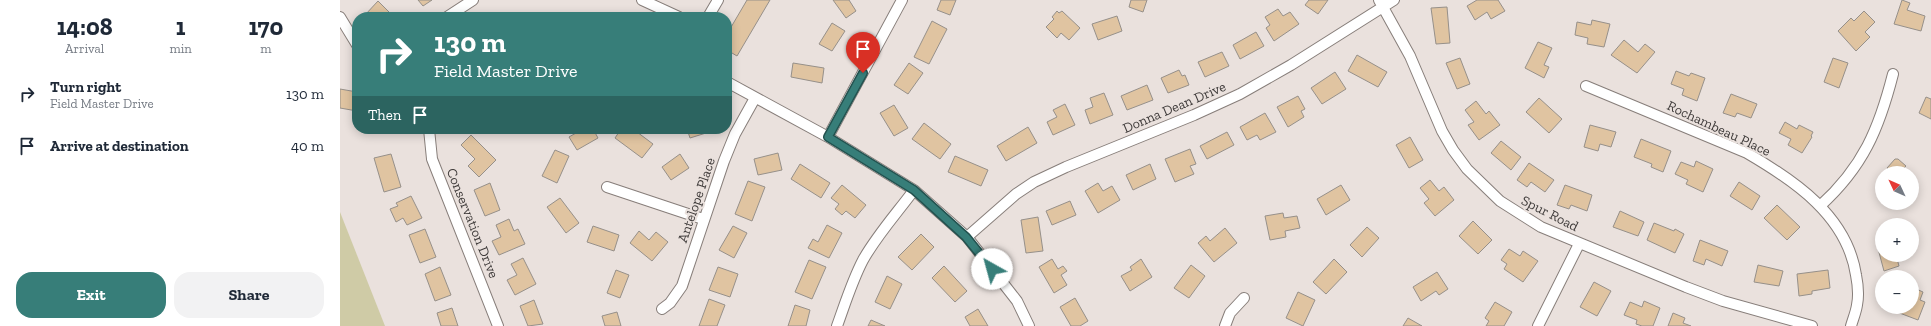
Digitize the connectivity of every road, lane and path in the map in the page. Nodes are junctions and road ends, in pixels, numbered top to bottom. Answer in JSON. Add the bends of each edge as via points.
{"nodes":[{"id":1,"x":473,"y":0,"type":"edge"},
{"id":2,"x":642,"y":0,"type":"edge"},
{"id":3,"x":718,"y":0,"type":"edge"},
{"id":4,"x":902,"y":0,"type":"edge"},
{"id":5,"x":1394,"y":0,"type":"edge"},
{"id":6,"x":1381,"y":3,"type":"edge"},
{"id":7,"x":455,"y":12,"type":"edge"},
{"id":8,"x":668,"y":12,"type":"edge"},
{"id":9,"x":711,"y":12,"type":"edge"},
{"id":10,"x":340,"y":17,"type":"edge"},
{"id":11,"x":352,"y":37,"type":"edge"},
{"id":12,"x":1893,"y":74,"type":"dead end"},
{"id":13,"x":732,"y":85,"type":"edge"},
{"id":14,"x":1586,"y":86,"type":"dead end"},
{"id":15,"x":755,"y":98,"type":"junction"},
{"id":16,"x":430,"y":134,"type":"edge"},
{"id":17,"x":828,"y":137,"type":"junction"},
{"id":18,"x":607,"y":187,"type":"dead end"},
{"id":19,"x":914,"y":190,"type":"junction"},
{"id":20,"x":1820,"y":206,"type":"junction"},
{"id":21,"x":703,"y":219,"type":"junction"},
{"id":22,"x":966,"y":237,"type":"junction"},
{"id":23,"x":1579,"y":244,"type":"junction"},
{"id":24,"x":1244,"y":298,"type":"dead end"},
{"id":25,"x":662,"y":309,"type":"dead end"},
{"id":26,"x":498,"y":326,"type":"edge"},
{"id":27,"x":837,"y":326,"type":"edge"},
{"id":28,"x":1029,"y":326,"type":"edge"},
{"id":29,"x":1225,"y":326,"type":"edge"},
{"id":30,"x":1538,"y":326,"type":"edge"},
{"id":31,"x":1812,"y":326,"type":"edge"},
{"id":32,"x":1851,"y":326,"type":"edge"}],
"edges":[{"from":1,"to":7,"type":"street"},
{"from":2,"to":8,"type":"street"},
{"from":3,"to":9,"type":"street"},
{"from":4,"to":17,"type":"street"},
{"from":5,"to":6,"type":"street","name":"Donna Dean Drive"},
{"from":6,"to":22,"type":"street","name":"Donna Dean Drive","via":[[1290,65],[1240,94],[1034,182]]},
{"from":6,"to":23,"type":"street","name":"Spur Road","via":[[1410,56],[1442,131],[1467,170],[1512,211]]},
{"from":10,"to":11,"type":"street"},
{"from":12,"to":20,"type":"street","via":[[1880,121],[1864,155],[1839,189]]},
{"from":13,"to":15,"type":"street"},
{"from":14,"to":20,"type":"street","name":"Rochambeau Place","via":[[1747,153],[1790,180]]},
{"from":15,"to":17,"type":"street"},
{"from":15,"to":21,"type":"street","name":"Antelope Place","via":[[732,140]]},
{"from":16,"to":26,"type":"street","name":"Conservation Drive","via":[[432,159]]},
{"from":17,"to":19,"type":"street"},
{"from":18,"to":21,"type":"street"},
{"from":19,"to":22,"type":"street"},
{"from":19,"to":27,"type":"street","via":[[862,261]]},
{"from":20,"to":32,"type":"street","name":"Rochambeau Place","via":[[1838,226],[1855,268],[1858,294]]},
{"from":21,"to":25,"type":"street","name":"Antelope Place","via":[[682,286],[670,303]]},
{"from":22,"to":28,"type":"street","via":[[1017,301]]},
{"from":23,"to":30,"type":"street"},
{"from":23,"to":31,"type":"street","name":"Spur Road","via":[[1723,301]]},
{"from":24,"to":29,"type":"street","via":[[1230,312]]}]}
